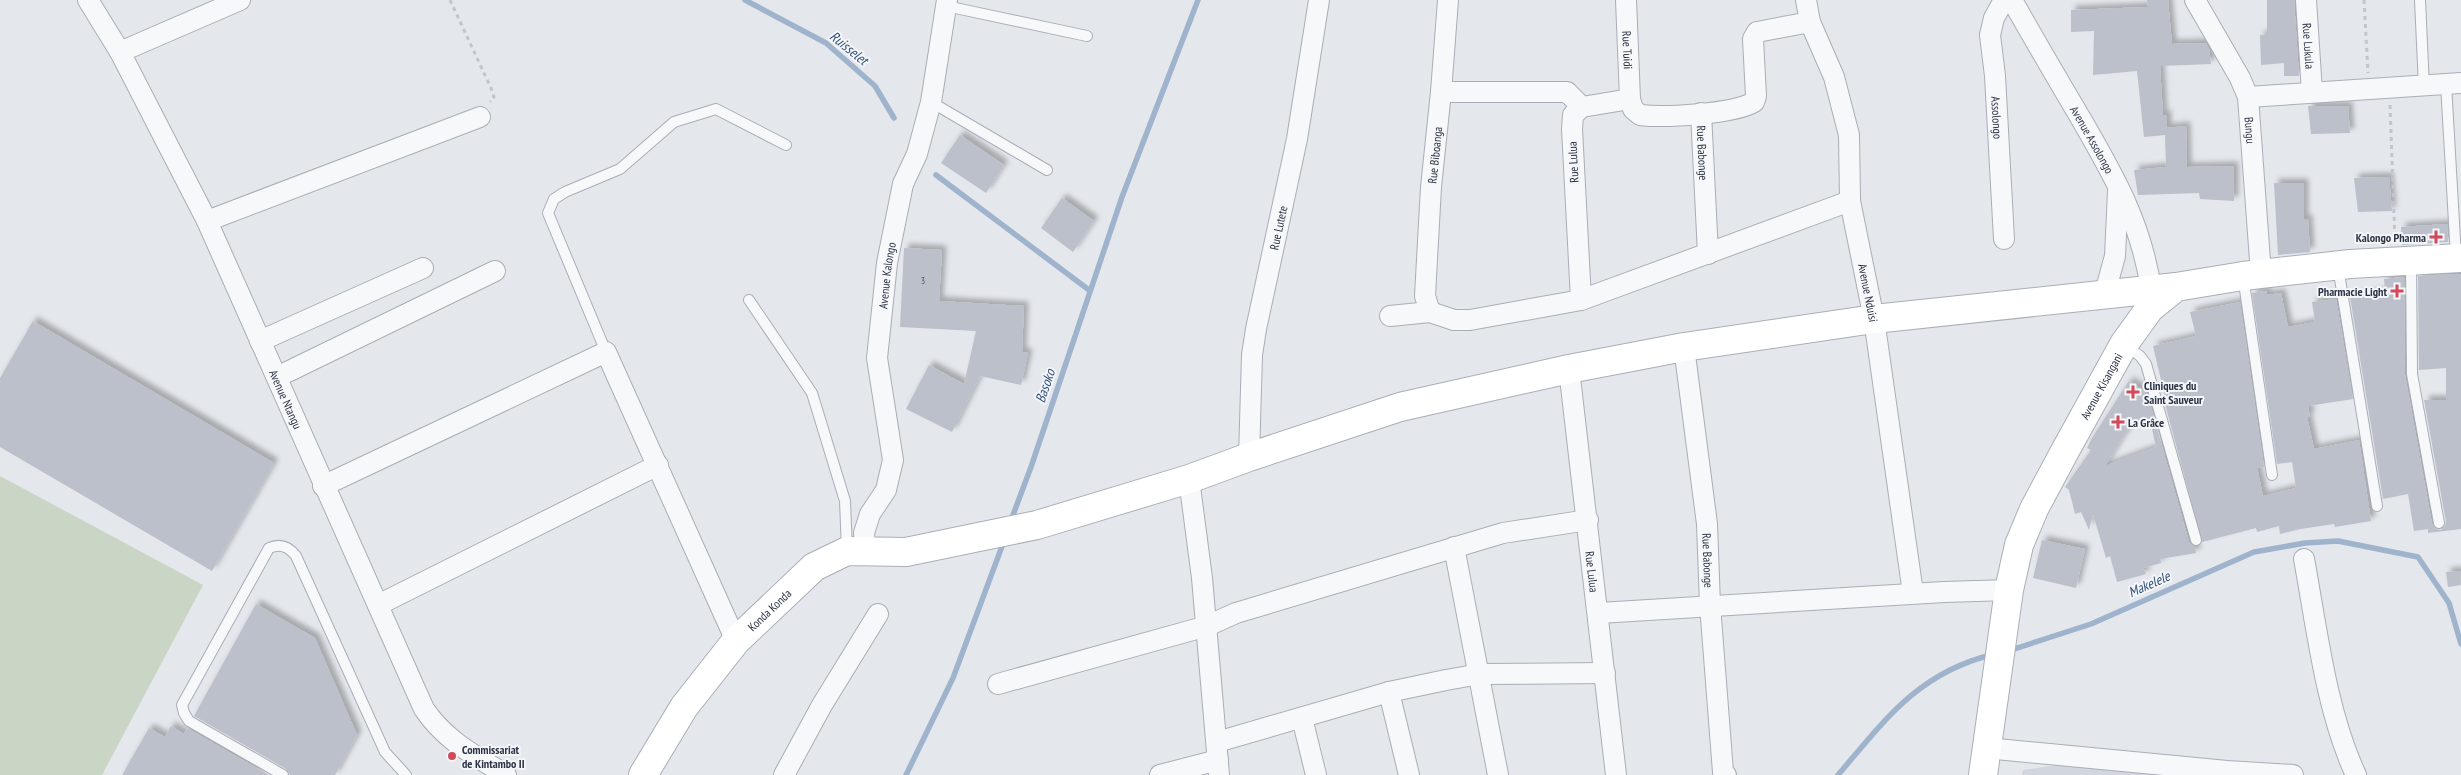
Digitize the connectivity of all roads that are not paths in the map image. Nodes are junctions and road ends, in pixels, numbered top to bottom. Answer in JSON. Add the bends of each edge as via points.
{"nodes":[{"id":1,"x":88,"y":0,"type":"edge"},
{"id":2,"x":240,"y":0,"type":"edge"},
{"id":3,"x":1319,"y":0,"type":"edge"},
{"id":4,"x":1448,"y":0,"type":"edge"},
{"id":5,"x":1626,"y":0,"type":"edge"},
{"id":6,"x":1806,"y":0,"type":"edge"},
{"id":7,"x":2004,"y":0,"type":"edge"},
{"id":8,"x":2012,"y":0,"type":"edge"},
{"id":9,"x":2195,"y":0,"type":"edge"},
{"id":10,"x":2306,"y":0,"type":"edge"},
{"id":11,"x":2420,"y":0,"type":"edge"},
{"id":12,"x":946,"y":3,"type":"edge"},
{"id":13,"x":1810,"y":22,"type":"junction"},
{"id":14,"x":1087,"y":36,"type":"dead end"},
{"id":15,"x":120,"y":52,"type":"junction"},
{"id":16,"x":2454,"y":83,"type":"edge"},
{"id":17,"x":2424,"y":87,"type":"junction"},
{"id":18,"x":1442,"y":92,"type":"junction"},
{"id":19,"x":2312,"y":92,"type":"junction"},
{"id":20,"x":2248,"y":97,"type":"junction"},
{"id":21,"x":1630,"y":100,"type":"junction"},
{"id":22,"x":931,"y":102,"type":"junction"},
{"id":23,"x":1582,"y":107,"type":"junction"},
{"id":24,"x":1701,"y":113,"type":"junction"},
{"id":25,"x":480,"y":118,"type":"road end"},
{"id":26,"x":786,"y":145,"type":"dead end"},
{"id":27,"x":1047,"y":170,"type":"dead end"},
{"id":28,"x":2118,"y":186,"type":"junction"},
{"id":29,"x":1850,"y":201,"type":"junction"},
{"id":30,"x":207,"y":221,"type":"junction"},
{"id":31,"x":2004,"y":239,"type":"dead end"},
{"id":32,"x":1708,"y":254,"type":"junction"},
{"id":33,"x":2459,"y":258,"type":"edge"},
{"id":34,"x":2403,"y":261,"type":"junction"},
{"id":35,"x":2338,"y":265,"type":"junction"},
{"id":36,"x":423,"y":268,"type":"dead end"},
{"id":37,"x":495,"y":272,"type":"dead end"},
{"id":38,"x":2252,"y":275,"type":"junction"},
{"id":39,"x":2164,"y":288,"type":"junction"},
{"id":40,"x":2104,"y":296,"type":"junction"},
{"id":41,"x":748,"y":300,"type":"dead end"},
{"id":42,"x":1581,"y":300,"type":"junction"},
{"id":43,"x":1430,"y":312,"type":"junction"},
{"id":44,"x":1390,"y":316,"type":"dead end"},
{"id":45,"x":1874,"y":318,"type":"junction"},
{"id":46,"x":260,"y":341,"type":"junction"},
{"id":47,"x":2124,"y":344,"type":"junction"},
{"id":48,"x":1684,"y":347,"type":"junction"},
{"id":49,"x":606,"y":352,"type":"junction"},
{"id":50,"x":1569,"y":369,"type":"junction"},
{"id":51,"x":277,"y":378,"type":"junction"},
{"id":52,"x":1249,"y":457,"type":"junction"},
{"id":53,"x":658,"y":465,"type":"junction"},
{"id":54,"x":2272,"y":475,"type":"dead end"},
{"id":55,"x":1189,"y":480,"type":"junction"},
{"id":56,"x":323,"y":486,"type":"junction"},
{"id":57,"x":2377,"y":506,"type":"dead end"},
{"id":58,"x":1588,"y":520,"type":"junction"},
{"id":59,"x":2439,"y":523,"type":"dead end"},
{"id":60,"x":2196,"y":540,"type":"dead end"},
{"id":61,"x":1454,"y":547,"type":"junction"},
{"id":62,"x":856,"y":551,"type":"junction"},
{"id":63,"x":2304,"y":559,"type":"dead end"},
{"id":64,"x":2009,"y":590,"type":"junction"},
{"id":65,"x":1912,"y":593,"type":"junction"},
{"id":66,"x":378,"y":605,"type":"junction"},
{"id":67,"x":1710,"y":605,"type":"junction"},
{"id":68,"x":1599,"y":613,"type":"junction"},
{"id":69,"x":878,"y":614,"type":"dead end"},
{"id":70,"x":1207,"y":626,"type":"junction"},
{"id":71,"x":736,"y":641,"type":"junction"},
{"id":72,"x":1605,"y":672,"type":"junction"},
{"id":73,"x":1480,"y":674,"type":"junction"},
{"id":74,"x":998,"y":684,"type":"dead end"},
{"id":75,"x":1388,"y":692,"type":"junction"},
{"id":76,"x":1302,"y":718,"type":"junction"},
{"id":77,"x":1986,"y":748,"type":"junction"},
{"id":78,"x":1218,"y":759,"type":"edge"},
{"id":79,"x":1720,"y":774,"type":"edge"},
{"id":80,"x":283,"y":775,"type":"edge"},
{"id":81,"x":406,"y":775,"type":"edge"},
{"id":82,"x":506,"y":775,"type":"edge"},
{"id":83,"x":643,"y":775,"type":"edge"},
{"id":84,"x":784,"y":775,"type":"edge"},
{"id":85,"x":1160,"y":775,"type":"edge"},
{"id":86,"x":1316,"y":775,"type":"edge"},
{"id":87,"x":1410,"y":775,"type":"edge"},
{"id":88,"x":1498,"y":775,"type":"edge"},
{"id":89,"x":1616,"y":775,"type":"edge"},
{"id":90,"x":1982,"y":775,"type":"edge"},
{"id":91,"x":2293,"y":775,"type":"edge"},
{"id":92,"x":2356,"y":775,"type":"edge"}],
"edges":[{"from":1,"to":15,"type":"street","name":"Avenue Ntangu"},
{"from":2,"to":15,"type":"street"},
{"from":3,"to":52,"type":"street","name":"Rue Lutete","via":[[1296,140],[1252,356]]},
{"from":4,"to":18,"type":"street","name":"Rue Biboanga"},
{"from":5,"to":21,"type":"street","name":"Rue Tuidi"},
{"from":6,"to":13,"type":"street","name":"Avenue Nduisi"},
{"from":7,"to":31,"type":"street","name":"Assolongo","via":[[1994,18],[1990,35]]},
{"from":8,"to":28,"type":"street","name":"Avenue Assolongo"},
{"from":9,"to":20,"type":"street","name":"Bungu"},
{"from":10,"to":19,"type":"street","name":"Rue Lukula"},
{"from":11,"to":17,"type":"lane"},
{"from":12,"to":14,"type":"lane"},
{"from":12,"to":22,"type":"street","name":"Avenue Kalongo"},
{"from":13,"to":24,"type":"street","via":[[1756,32],[1752,39],[1754,102]]},
{"from":13,"to":29,"type":"street","name":"Avenue Nduisi","via":[[1834,77],[1849,135]]},
{"from":15,"to":30,"type":"street","name":"Avenue Ntangu"},
{"from":16,"to":17,"type":"street"},
{"from":16,"to":33,"type":"lane"},
{"from":17,"to":19,"type":"street","via":[[2389,86]]},
{"from":18,"to":23,"type":"street","via":[[1567,92]]},
{"from":18,"to":43,"type":"street","name":"Rue Biboanga","via":[[1425,296]]},
{"from":19,"to":20,"type":"street"},
{"from":20,"to":38,"type":"street","name":"Bungu"},
{"from":21,"to":23,"type":"street"},
{"from":21,"to":24,"type":"street","via":[[1633,110],[1640,115]]},
{"from":22,"to":27,"type":"lane"},
{"from":22,"to":62,"type":"street","name":"Avenue Kalongo","via":[[917,154],[903,184],[887,263],[877,358],[893,460],[886,490],[870,514]]},
{"from":23,"to":42,"type":"street","name":"Rue Lulua","via":[[1574,115],[1572,129]]},
{"from":24,"to":32,"type":"street","name":"Rue Babonge"},
{"from":25,"to":30,"type":"street"},
{"from":26,"to":49,"type":"lane","via":[[716,108],[674,122],[620,169],[565,192],[554,200],[548,213]]},
{"from":28,"to":39,"type":"street","name":"Avenue Assolongo"},
{"from":28,"to":40,"type":"street","via":[[2115,256]]},
{"from":29,"to":32,"type":"street"},
{"from":29,"to":45,"type":"street","name":"Avenue Nduisi"},
{"from":30,"to":46,"type":"street","name":"Avenue Ntangu"},
{"from":32,"to":42,"type":"street"},
{"from":33,"to":34,"type":"street","name":"Avenue Kisangani"},
{"from":34,"to":35,"type":"street","name":"Avenue Kisangani"},
{"from":34,"to":59,"type":"lane","via":[[2412,374]]},
{"from":35,"to":38,"type":"street","name":"Avenue Kisangani"},
{"from":35,"to":57,"type":"lane"},
{"from":36,"to":46,"type":"street"},
{"from":37,"to":51,"type":"street"},
{"from":38,"to":39,"type":"street","name":"Avenue Kisangani"},
{"from":38,"to":54,"type":"lane"},
{"from":39,"to":40,"type":"street","name":"Konda Konda"},
{"from":39,"to":47,"type":"street","name":"Avenue Kisangani"},
{"from":40,"to":45,"type":"street","name":"Konda Konda"},
{"from":41,"to":62,"type":"lane","via":[[812,393],[845,501]]},
{"from":42,"to":43,"type":"street","via":[[1470,320],[1454,320]]},
{"from":43,"to":44,"type":"street"},
{"from":45,"to":48,"type":"street","name":"Konda Konda"},
{"from":45,"to":65,"type":"street","name":"Avenue Nduisi"},
{"from":46,"to":51,"type":"street","name":"Avenue Ntangu"},
{"from":47,"to":60,"type":"lane","via":[[2146,364]]},
{"from":47,"to":64,"type":"street","name":"Avenue Kisangani","via":[[2034,509],[2020,545]]},
{"from":48,"to":50,"type":"street","name":"Konda Konda"},
{"from":48,"to":67,"type":"street","name":"Rue Babonge","via":[[1707,524]]},
{"from":49,"to":53,"type":"street"},
{"from":49,"to":56,"type":"street"},
{"from":50,"to":52,"type":"street","name":"Konda Konda","via":[[1400,407]]},
{"from":50,"to":58,"type":"street","name":"Rue Lulua"},
{"from":51,"to":56,"type":"street","name":"Avenue Ntangu"},
{"from":52,"to":55,"type":"street","name":"Konda Konda"},
{"from":53,"to":66,"type":"street"},
{"from":53,"to":71,"type":"street"},
{"from":55,"to":62,"type":"street","name":"Konda Konda","via":[[1037,525],[906,552]]},
{"from":55,"to":70,"type":"street"},
{"from":56,"to":66,"type":"street","name":"Avenue Ntangu"},
{"from":58,"to":61,"type":"street","via":[[1511,532]]},
{"from":58,"to":68,"type":"street","name":"Rue Lulua"},
{"from":61,"to":70,"type":"street","via":[[1236,613]]},
{"from":61,"to":73,"type":"street"},
{"from":62,"to":71,"type":"street","name":"Konda Konda","via":[[814,567]]},
{"from":63,"to":92,"type":"street","via":[[2333,709]]},
{"from":64,"to":65,"type":"street"},
{"from":64,"to":77,"type":"street","name":"Avenue Kisangani"},
{"from":65,"to":67,"type":"street"},
{"from":66,"to":82,"type":"street","name":"Avenue Ntangu","via":[[424,709],[436,727]]},
{"from":67,"to":68,"type":"street"},
{"from":67,"to":79,"type":"street","name":"Rue Babonge"},
{"from":68,"to":72,"type":"street","name":"Rue Lulua"},
{"from":69,"to":84,"type":"street"},
{"from":70,"to":74,"type":"street"},
{"from":70,"to":78,"type":"street"},
{"from":71,"to":83,"type":"street","name":"Konda Konda","via":[[684,707]]},
{"from":72,"to":73,"type":"street"},
{"from":72,"to":89,"type":"street","name":"Rue Lulua"},
{"from":73,"to":75,"type":"street"},
{"from":73,"to":88,"type":"street"},
{"from":75,"to":76,"type":"street"},
{"from":75,"to":87,"type":"street"},
{"from":76,"to":78,"type":"street"},
{"from":76,"to":86,"type":"street"},
{"from":77,"to":90,"type":"street","name":"Avenue Kisangani"},
{"from":77,"to":91,"type":"street"},
{"from":78,"to":85,"type":"street"},
{"from":80,"to":81,"type":"lane","via":[[189,721],[182,705],[269,548],[275,546],[291,549],[296,556],[385,752]]}]}
